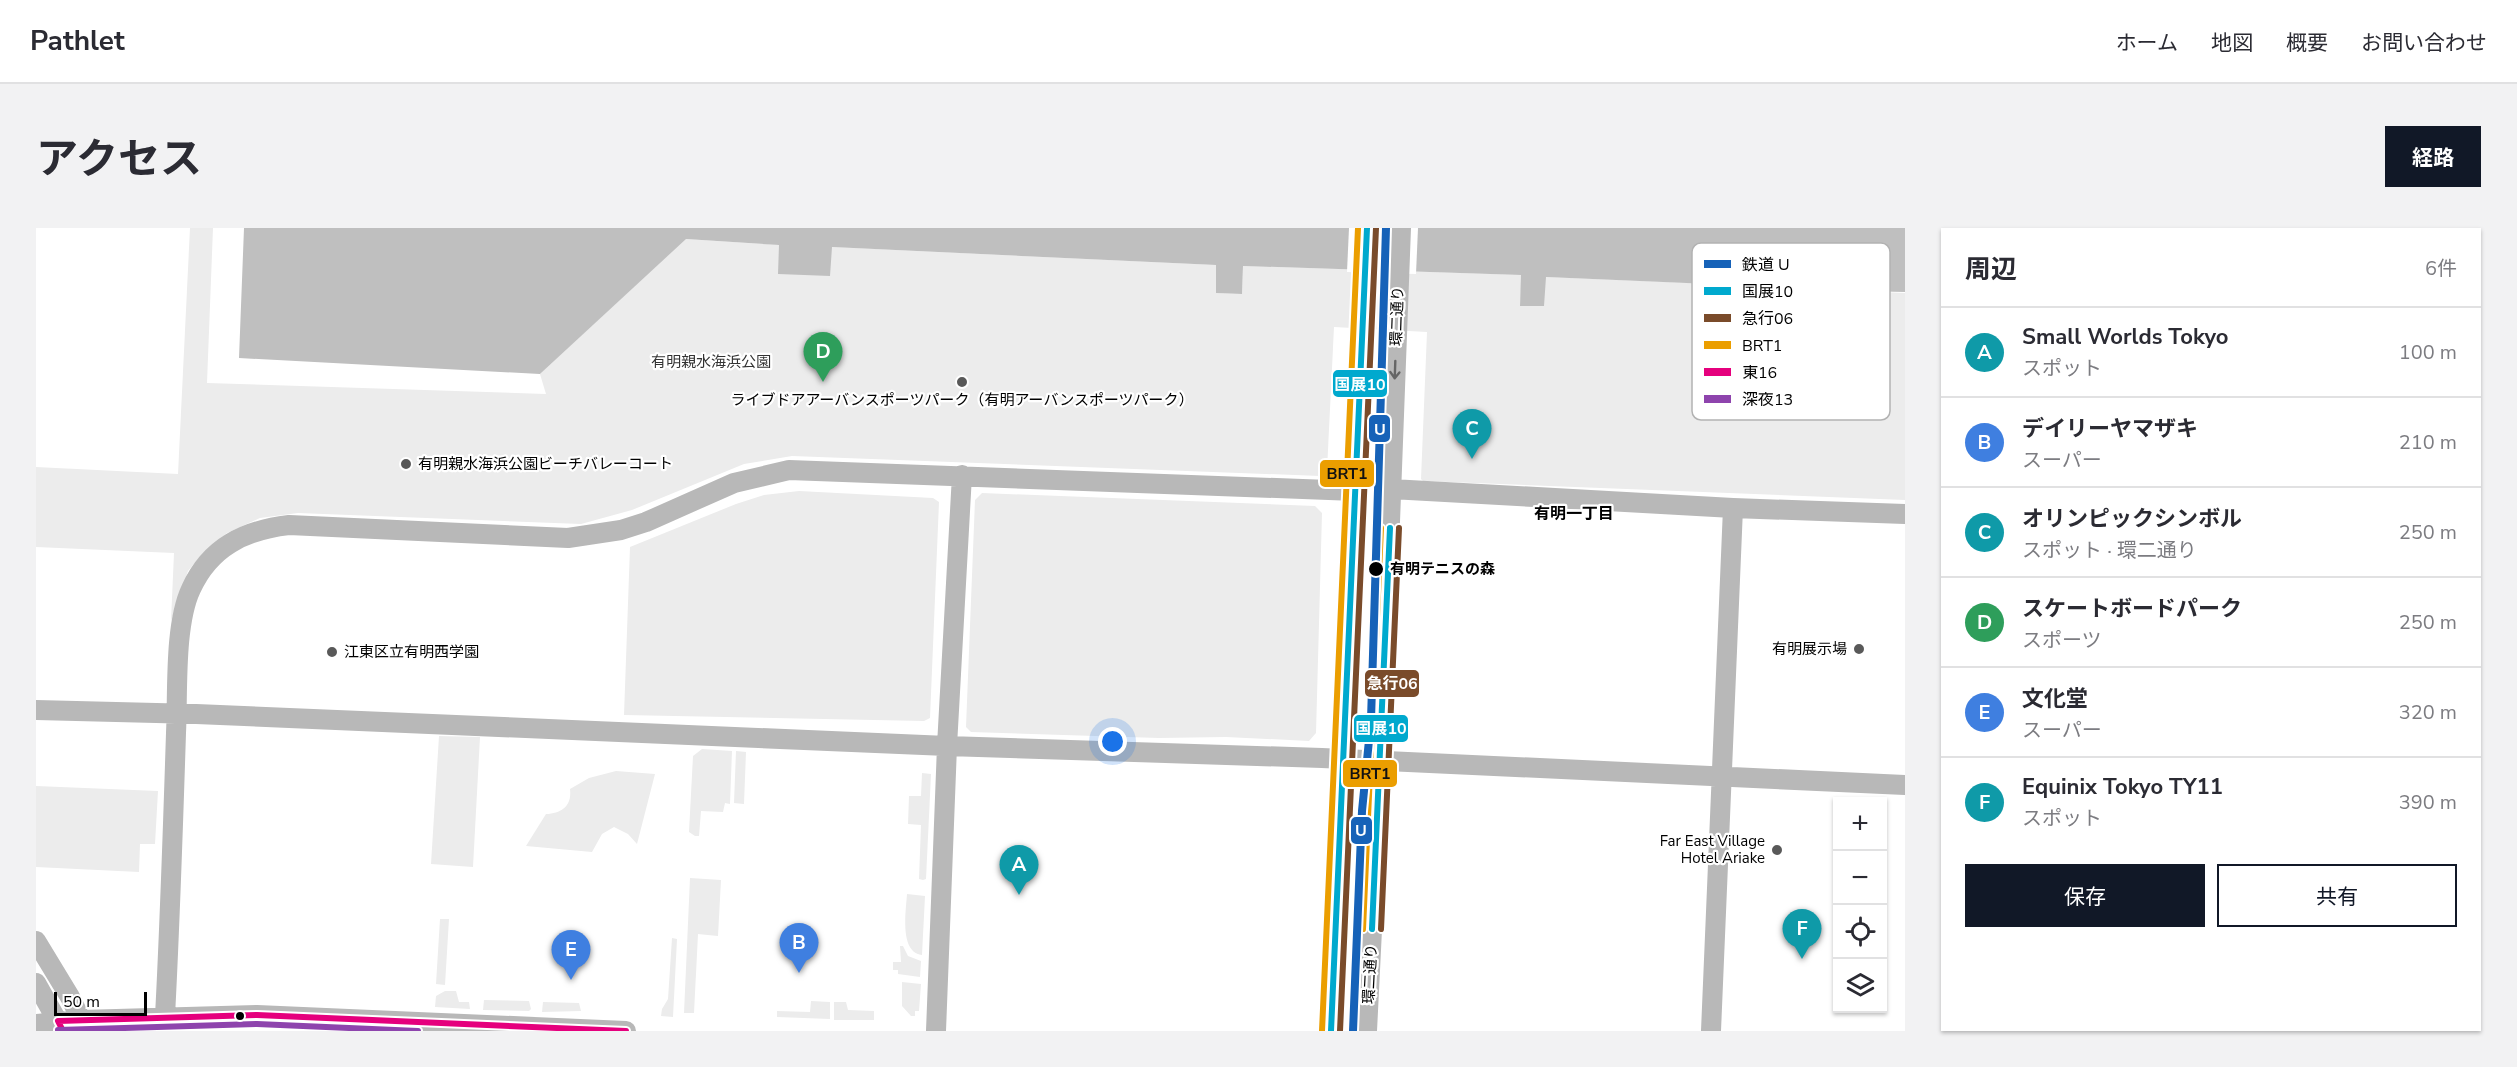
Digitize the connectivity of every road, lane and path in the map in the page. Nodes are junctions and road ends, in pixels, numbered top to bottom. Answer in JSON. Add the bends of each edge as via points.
{"nodes":[{"id":1,"x":1367,"y":228,"type":"edge"},
{"id":2,"x":1401,"y":228,"type":"edge"},
{"id":3,"x":962,"y":475,"type":"junction"},
{"id":4,"x":1391,"y":489,"type":"junction"},
{"id":5,"x":1355,"y":491,"type":"junction"},
{"id":6,"x":1732,"y":508,"type":"junction"},
{"id":7,"x":1905,"y":514,"type":"edge"},
{"id":8,"x":36,"y":710,"type":"edge"},
{"id":9,"x":177,"y":713,"type":"junction"},
{"id":10,"x":948,"y":746,"type":"junction"},
{"id":11,"x":1343,"y":760,"type":"junction"},
{"id":12,"x":1380,"y":762,"type":"junction"},
{"id":13,"x":1720,"y":777,"type":"junction"},
{"id":14,"x":1905,"y":785,"type":"edge"},
{"id":15,"x":36,"y":941,"type":"edge"},
{"id":16,"x":36,"y":983,"type":"edge"},
{"id":17,"x":165,"y":1016,"type":"junction"},
{"id":18,"x":36,"y":1024,"type":"edge"},
{"id":19,"x":84,"y":1025,"type":"edge"},
{"id":20,"x":61,"y":1026,"type":"edge"},
{"id":21,"x":626,"y":1031,"type":"edge"},
{"id":22,"x":936,"y":1031,"type":"edge"},
{"id":23,"x":1331,"y":1031,"type":"edge"},
{"id":24,"x":1368,"y":1031,"type":"edge"},
{"id":25,"x":1711,"y":1031,"type":"edge"}],
"edges":[{"from":1,"to":5,"type":"street"},
{"from":2,"to":4,"type":"street","name":"環二通り","one_way":true},
{"from":3,"to":5,"type":"street"},
{"from":3,"to":9,"type":"street","via":[[789,470],[734,483],[621,530],[568,538],[289,525],[262,528],[228,544],[212,557],[190,589],[181,635]]},
{"from":3,"to":10,"type":"street"},
{"from":4,"to":6,"type":"street"},
{"from":4,"to":12,"type":"street","name":"環二通り"},
{"from":5,"to":11,"type":"street"},
{"from":6,"to":7,"type":"street"},
{"from":6,"to":13,"type":"street"},
{"from":8,"to":9,"type":"street"},
{"from":9,"to":10,"type":"street"},
{"from":9,"to":17,"type":"street"},
{"from":10,"to":11,"type":"street"},
{"from":10,"to":22,"type":"street"},
{"from":11,"to":12,"type":"street"},
{"from":11,"to":23,"type":"street"},
{"from":12,"to":13,"type":"street"},
{"from":12,"to":24,"type":"street","name":"環二通り"},
{"from":13,"to":14,"type":"street"},
{"from":13,"to":25,"type":"street"},
{"from":15,"to":19,"type":"street"},
{"from":16,"to":20,"type":"street"},
{"from":17,"to":19,"type":"street"},
{"from":17,"to":21,"type":"street","via":[[257,1015]]},
{"from":18,"to":20,"type":"street"},
{"from":19,"to":20,"type":"street"}]}
